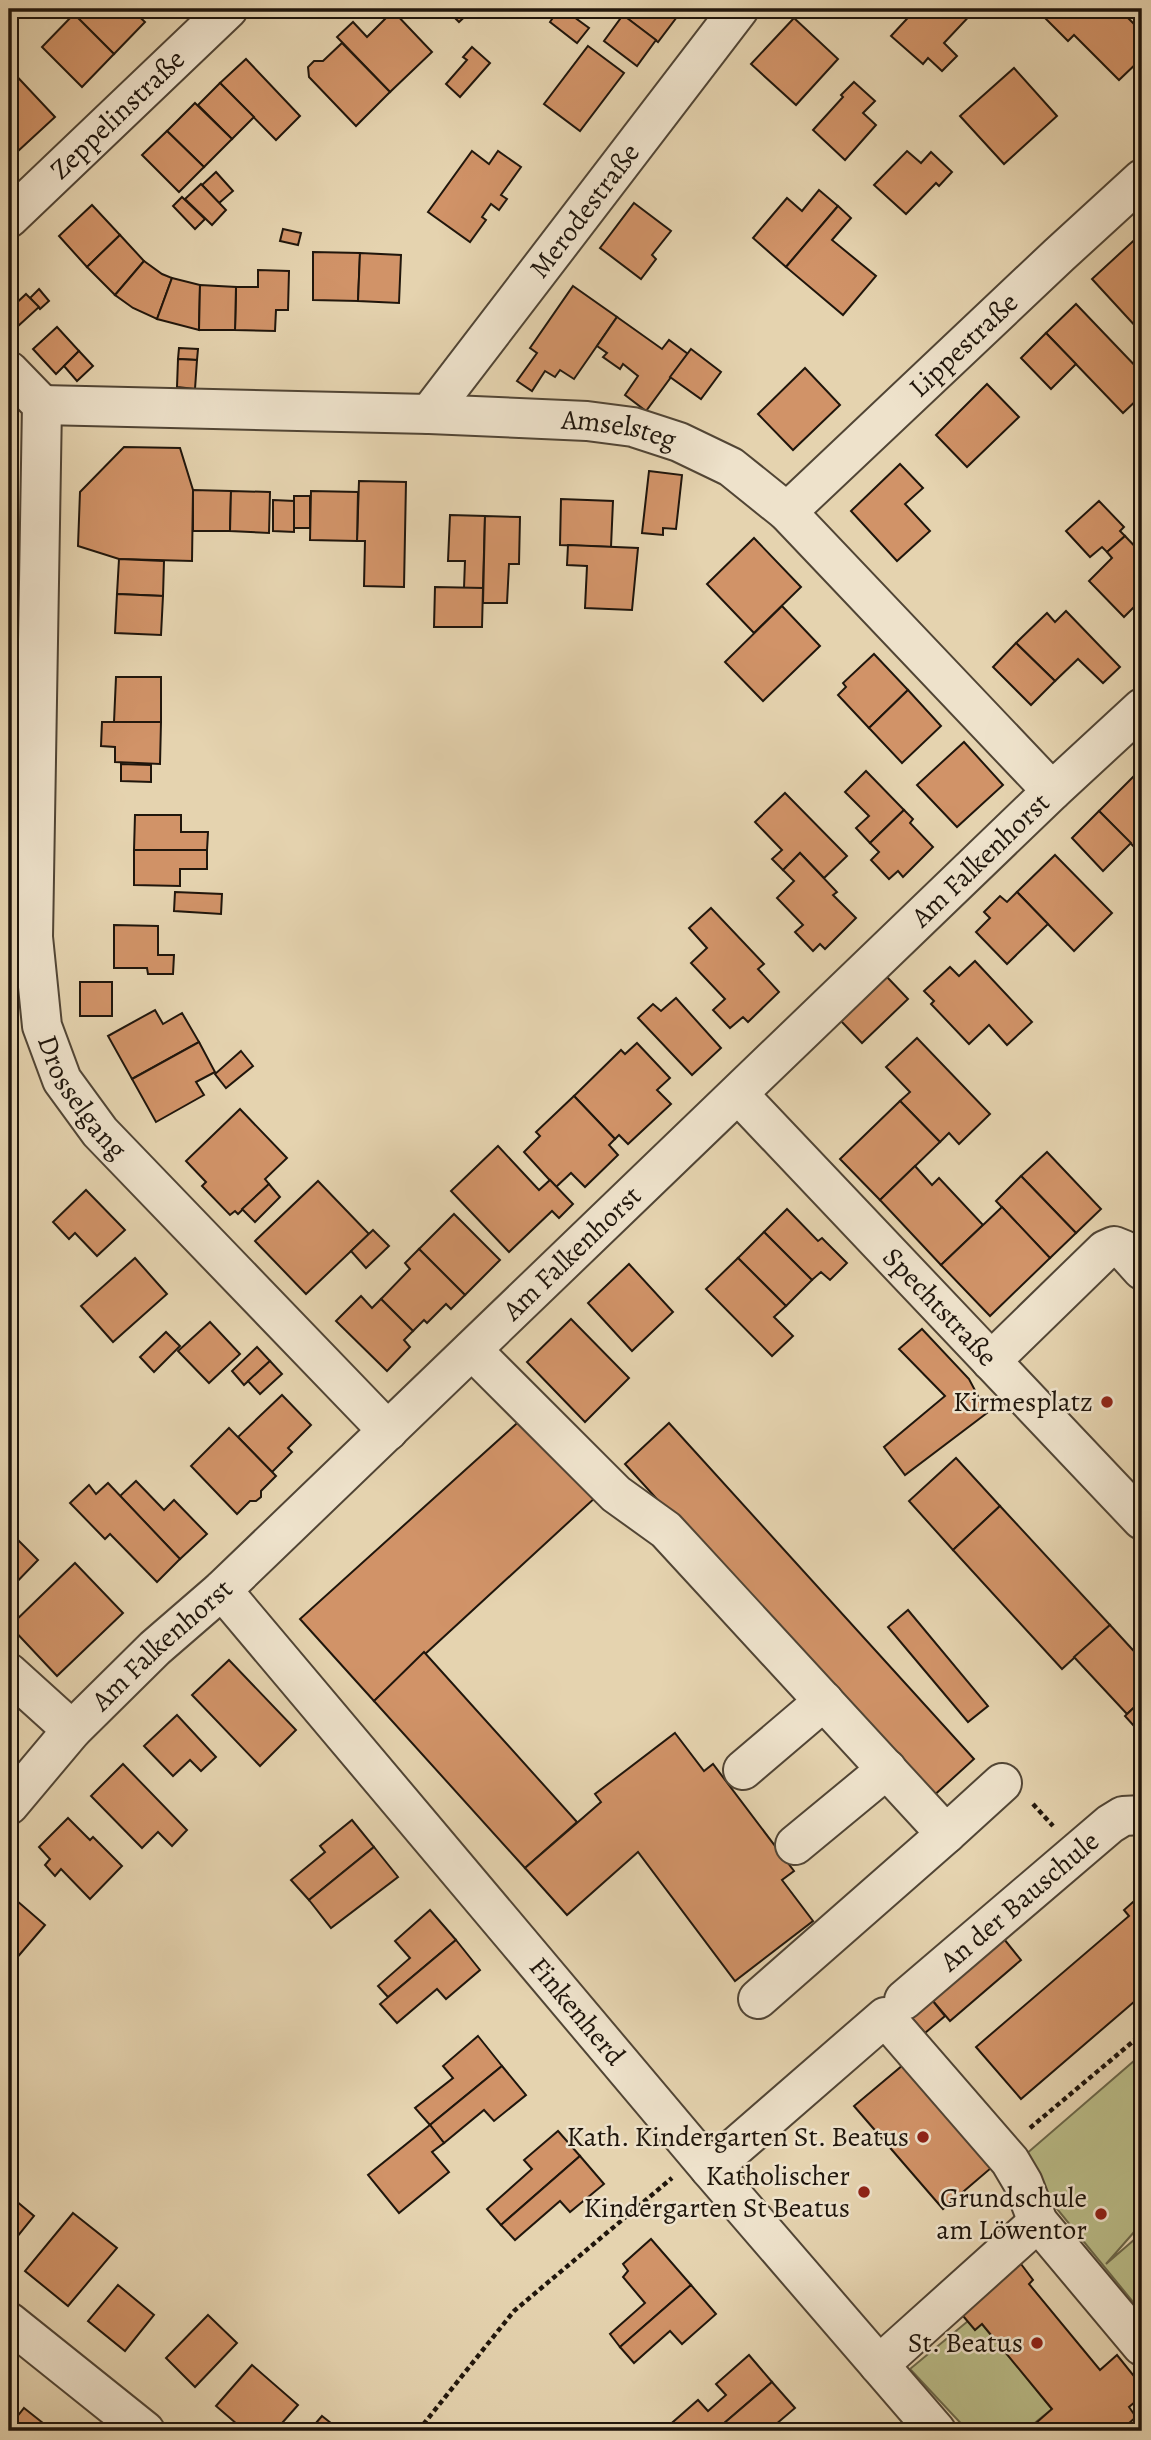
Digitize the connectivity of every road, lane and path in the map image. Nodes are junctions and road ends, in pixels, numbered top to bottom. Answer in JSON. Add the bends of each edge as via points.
{"nodes":[{"id":1,"x":228,"y":9,"type":"edge"},
{"id":2,"x":738,"y":9,"type":"edge"},
{"id":3,"x":1142,"y":179,"type":"edge"},
{"id":4,"x":9,"y":218,"type":"edge"},
{"id":5,"x":9,"y":371,"type":"edge"},
{"id":6,"x":42,"y":405,"type":"junction"},
{"id":7,"x":429,"y":414,"type":"junction"},
{"id":8,"x":787,"y":512,"type":"junction"},
{"id":9,"x":1142,"y":708,"type":"edge"},
{"id":10,"x":1052,"y":791,"type":"junction"},
{"id":11,"x":21,"y":943,"type":"edge"},
{"id":12,"x":739,"y":1095,"type":"junction"},
{"id":13,"x":1142,"y":1270,"type":"edge"},
{"id":14,"x":472,"y":1350,"type":"junction"},
{"id":15,"x":991,"y":1360,"type":"junction"},
{"id":16,"x":388,"y":1431,"type":"junction"},
{"id":17,"x":1142,"y":1520,"type":"edge"},
{"id":18,"x":222,"y":1590,"type":"junction"},
{"id":19,"x":9,"y":1673,"type":"edge"},
{"id":20,"x":824,"y":1701,"type":"junction"},
{"id":21,"x":72,"y":1730,"type":"junction"},
{"id":22,"x":887,"y":1769,"type":"junction"},
{"id":23,"x":743,"y":1770,"type":"dead end"},
{"id":24,"x":1002,"y":1783,"type":"joint"},
{"id":25,"x":9,"y":1805,"type":"edge"},
{"id":26,"x":1142,"y":1815,"type":"edge"},
{"id":27,"x":946,"y":1834,"type":"junction"},
{"id":28,"x":795,"y":1845,"type":"dead end"},
{"id":29,"x":1077,"y":1853,"type":"junction"},
{"id":30,"x":758,"y":1999,"type":"dead end"},
{"id":31,"x":894,"y":2009,"type":"junction"},
{"id":32,"x":1142,"y":2034,"type":"edge"},
{"id":33,"x":1001,"y":2151,"type":"junction"},
{"id":34,"x":704,"y":2163,"type":"junction"},
{"id":35,"x":1038,"y":2222,"type":"junction"},
{"id":36,"x":9,"y":2322,"type":"edge"},
{"id":37,"x":1142,"y":2346,"type":"edge"},
{"id":38,"x":880,"y":2365,"type":"junction"},
{"id":39,"x":145,"y":2431,"type":"edge"},
{"id":40,"x":418,"y":2431,"type":"edge"},
{"id":41,"x":936,"y":2431,"type":"edge"}],
"edges":[{"from":1,"to":4,"type":"street","name":"Zeppelinstraße"},
{"from":2,"to":7,"type":"street","name":"Merodestraße"},
{"from":3,"to":8,"type":"street","name":"Lippestraße"},
{"from":5,"to":6,"type":"street"},
{"from":6,"to":7,"type":"street","name":"Amselsteg"},
{"from":6,"to":11,"type":"street","name":"Drosselgang"},
{"from":7,"to":8,"type":"street","name":"Amselsteg","via":[[586,421],[633,428],[679,442],[731,467]]},
{"from":8,"to":10,"type":"street","name":"Amselsteg"},
{"from":9,"to":10,"type":"street","name":"Am Falkenhorst"},
{"from":10,"to":12,"type":"street","name":"Am Falkenhorst"},
{"from":11,"to":16,"type":"street","name":"Drosselgang","via":[[42,1027],[62,1080],[108,1141]]},
{"from":12,"to":14,"type":"street","name":"Am Falkenhorst"},
{"from":12,"to":15,"type":"street","name":"Spechtstraße"},
{"from":13,"to":15,"type":"street","via":[[1124,1250],[1114,1246],[1105,1250]]},
{"from":14,"to":16,"type":"street","name":"Am Falkenhorst"},
{"from":14,"to":20,"type":"street","via":[[616,1494],[666,1530]]},
{"from":15,"to":17,"type":"street","name":"Spechtstraße"},
{"from":16,"to":18,"type":"street","name":"Am Falkenhorst"},
{"from":18,"to":21,"type":"street","name":"Am Falkenhorst"},
{"from":18,"to":34,"type":"street","name":"Finkenherd"},
{"from":19,"to":21,"type":"street"},
{"from":20,"to":22,"type":"street"},
{"from":20,"to":23,"type":"street"},
{"from":21,"to":25,"type":"street","name":"Am Falkenhorst"},
{"from":22,"to":27,"type":"street"},
{"from":22,"to":28,"type":"street"},
{"from":24,"to":27,"type":"street"},
{"from":24,"to":29,"type":"path","via":[[1015,1784]]},
{"from":26,"to":29,"type":"street","name":"An der Bauschule","via":[[1124,1816],[1110,1824]]},
{"from":27,"to":30,"type":"street"},
{"from":29,"to":31,"type":"street","name":"An der Bauschule"},
{"from":31,"to":33,"type":"street"},
{"from":31,"to":34,"type":"street","name":"An der Bauschule"},
{"from":32,"to":33,"type":"path"},
{"from":33,"to":35,"type":"street","via":[[1023,2183]]},
{"from":34,"to":38,"type":"street","name":"Finkenherd"},
{"from":34,"to":40,"type":"path","via":[[514,2311]]},
{"from":35,"to":37,"type":"street"},
{"from":35,"to":38,"type":"street"},
{"from":36,"to":39,"type":"street"},
{"from":38,"to":41,"type":"street","name":"Finkenherd"}]}
